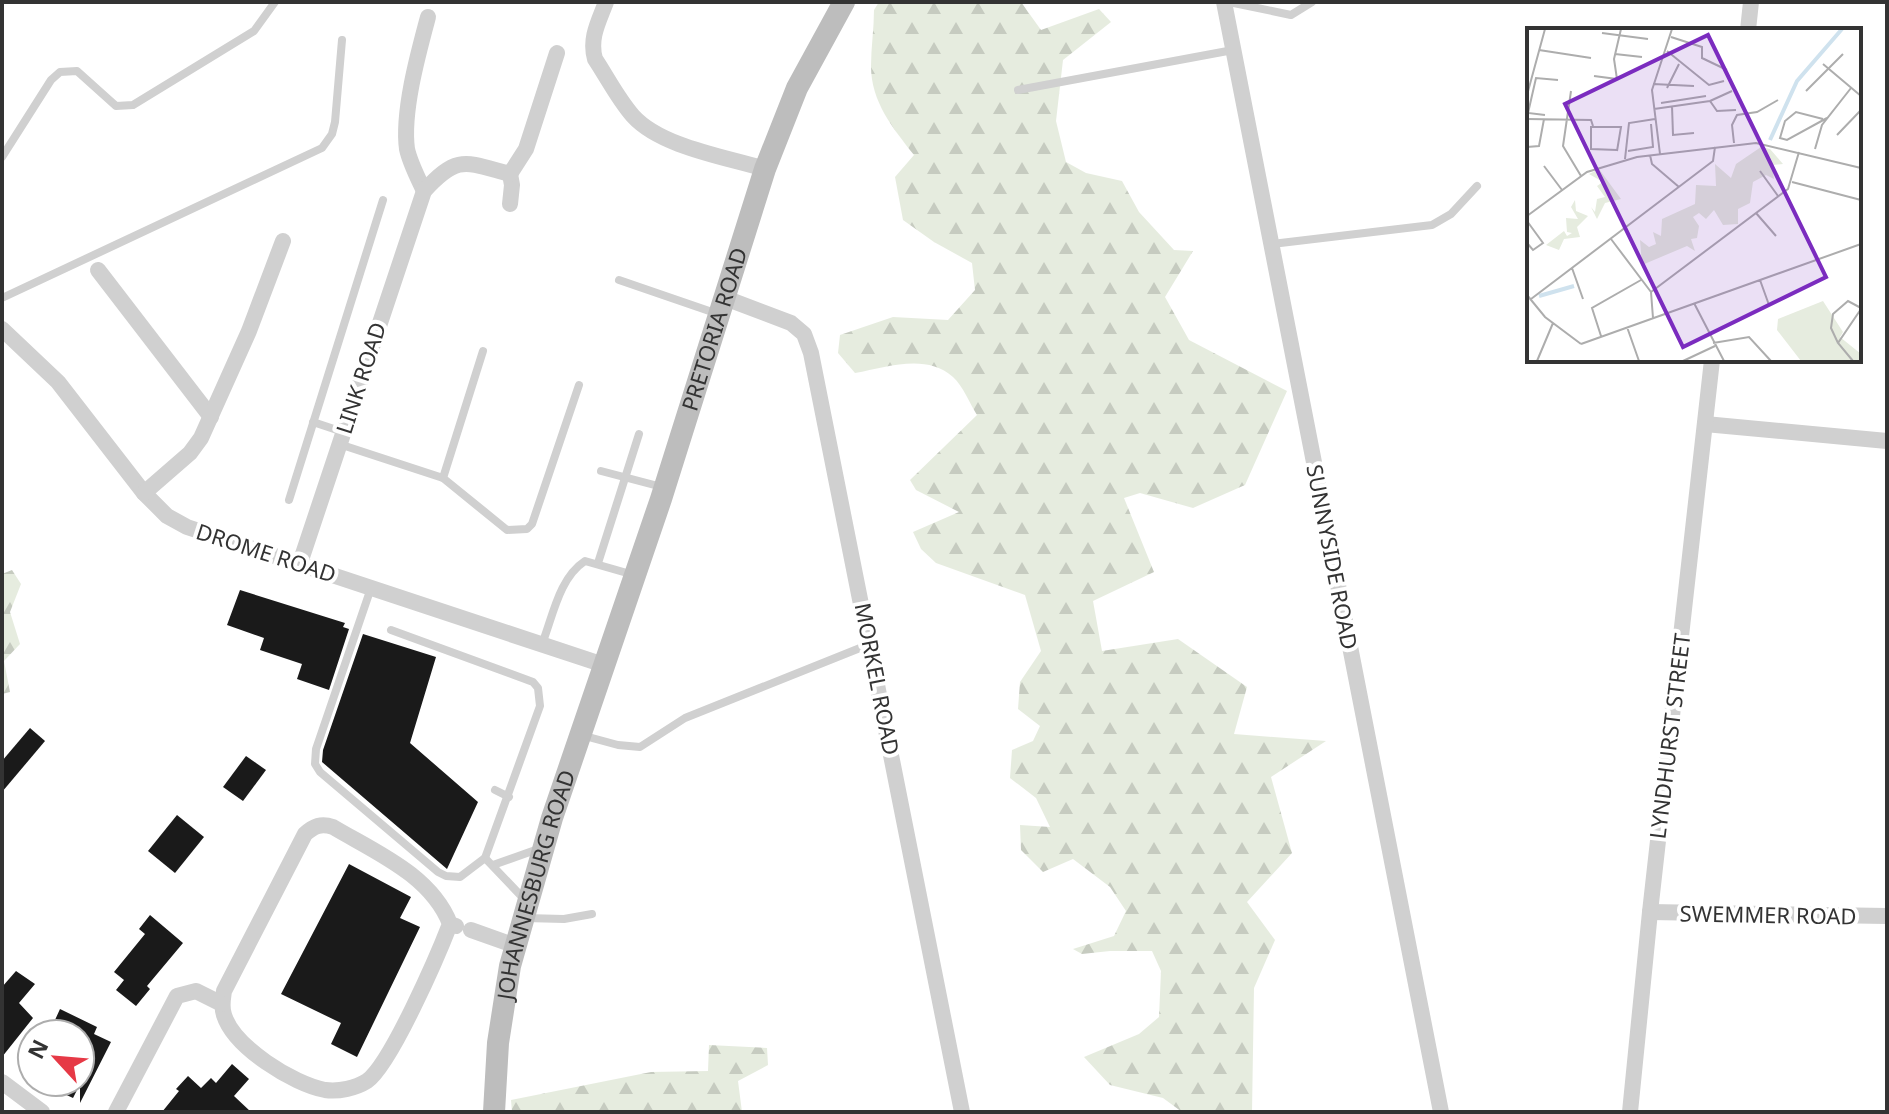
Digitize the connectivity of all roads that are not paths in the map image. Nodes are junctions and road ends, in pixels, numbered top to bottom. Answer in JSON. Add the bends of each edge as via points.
{"nodes":[{"id":1,"x":275,"y":2,"type":"edge"},
{"id":2,"x":606,"y":2,"type":"edge"},
{"id":3,"x":844,"y":2,"type":"edge"},
{"id":4,"x":1226,"y":2,"type":"edge"},
{"id":5,"x":1312,"y":2,"type":"edge"},
{"id":6,"x":1751,"y":2,"type":"edge"},
{"id":7,"x":428,"y":17,"type":"dead end"},
{"id":8,"x":1748,"y":28,"type":"edge"},
{"id":9,"x":342,"y":40,"type":"dead end"},
{"id":10,"x":1233,"y":50,"type":"junction"},
{"id":11,"x":557,"y":53,"type":"dead end"},
{"id":12,"x":1018,"y":90,"type":"dead end"},
{"id":13,"x":2,"y":157,"type":"edge"},
{"id":14,"x":765,"y":169,"type":"junction"},
{"id":15,"x":510,"y":174,"type":"junction"},
{"id":16,"x":1477,"y":186,"type":"dead end"},
{"id":17,"x":424,"y":191,"type":"junction"},
{"id":18,"x":383,"y":200,"type":"dead end"},
{"id":19,"x":510,"y":204,"type":"dead end"},
{"id":20,"x":283,"y":241,"type":"dead end"},
{"id":21,"x":1272,"y":244,"type":"junction"},
{"id":22,"x":98,"y":270,"type":"dead end"},
{"id":23,"x":619,"y":280,"type":"dead end"},
{"id":24,"x":2,"y":298,"type":"edge"},
{"id":25,"x":722,"y":306,"type":"junction"},
{"id":26,"x":2,"y":329,"type":"edge"},
{"id":27,"x":483,"y":351,"type":"dead end"},
{"id":28,"x":1712,"y":362,"type":"edge"},
{"id":29,"x":579,"y":385,"type":"dead end"},
{"id":30,"x":211,"y":417,"type":"junction"},
{"id":31,"x":313,"y":422,"type":"junction"},
{"id":32,"x":1705,"y":424,"type":"junction"},
{"id":33,"x":639,"y":434,"type":"dead end"},
{"id":34,"x":341,"y":438,"type":"junction"},
{"id":35,"x":1887,"y":441,"type":"edge"},
{"id":36,"x":601,"y":471,"type":"dead end"},
{"id":37,"x":443,"y":478,"type":"junction"},
{"id":38,"x":626,"y":478,"type":"junction"},
{"id":39,"x":665,"y":488,"type":"junction"},
{"id":40,"x":144,"y":493,"type":"junction"},
{"id":41,"x":289,"y":500,"type":"dead end"},
{"id":42,"x":598,"y":563,"type":"junction"},
{"id":43,"x":299,"y":566,"type":"junction"},
{"id":44,"x":635,"y":575,"type":"junction"},
{"id":45,"x":371,"y":587,"type":"junction"},
{"id":46,"x":391,"y":630,"type":"dead end"},
{"id":47,"x":870,"y":644,"type":"junction"},
{"id":48,"x":542,"y":645,"type":"junction"},
{"id":49,"x":604,"y":665,"type":"junction"},
{"id":50,"x":580,"y":735,"type":"junction"},
{"id":51,"x":495,"y":790,"type":"dead end"},
{"id":52,"x":509,"y":797,"type":"junction"},
{"id":53,"x":544,"y":847,"type":"junction"},
{"id":54,"x":485,"y":858,"type":"junction"},
{"id":55,"x":493,"y":865,"type":"junction"},
{"id":56,"x":526,"y":911,"type":"junction"},
{"id":57,"x":1650,"y":912,"type":"junction"},
{"id":58,"x":592,"y":914,"type":"dead end"},
{"id":59,"x":1887,"y":916,"type":"edge"},
{"id":60,"x":459,"y":927,"type":"junction"},
{"id":61,"x":516,"y":946,"type":"junction"},
{"id":62,"x":222,"y":1004,"type":"junction"},
{"id":63,"x":2,"y":1082,"type":"edge"},
{"id":64,"x":42,"y":1112,"type":"edge"},
{"id":65,"x":116,"y":1112,"type":"edge"},
{"id":66,"x":494,"y":1112,"type":"edge"},
{"id":67,"x":962,"y":1112,"type":"edge"},
{"id":68,"x":1441,"y":1112,"type":"edge"},
{"id":69,"x":1630,"y":1112,"type":"edge"}],
"edges":[{"from":1,"to":13,"type":"lane","via":[[254,31],[133,105],[116,106],[77,71],[60,72]]},
{"from":2,"to":14,"type":"street","via":[[592,48],[633,116],[675,142]]},
{"from":3,"to":14,"type":"main road","name":"PRETORIA ROAD","via":[[797,88]]},
{"from":4,"to":5,"type":"lane","via":[[1291,15]]},
{"from":4,"to":10,"type":"street","name":"SUNNYSIDE ROAD"},
{"from":6,"to":8,"type":"street"},
{"from":7,"to":17,"type":"street","via":[[407,129],[407,150]]},
{"from":9,"to":24,"type":"lane","via":[[335,122],[322,148]]},
{"from":10,"to":12,"type":"lane"},
{"from":10,"to":21,"type":"street","name":"SUNNYSIDE ROAD"},
{"from":11,"to":15,"type":"street","via":[[526,149]]},
{"from":14,"to":25,"type":"main road","name":"PRETORIA ROAD"},
{"from":15,"to":17,"type":"street","via":[[466,162],[450,166]]},
{"from":15,"to":19,"type":"street"},
{"from":16,"to":21,"type":"lane","via":[[1451,214],[1432,225]]},
{"from":17,"to":34,"type":"street","name":"LINK ROAD"},
{"from":18,"to":31,"type":"lane"},
{"from":20,"to":30,"type":"street"},
{"from":21,"to":68,"type":"street","name":"SUNNYSIDE ROAD"},
{"from":22,"to":30,"type":"street"},
{"from":23,"to":25,"type":"lane"},
{"from":25,"to":39,"type":"main road","name":"PRETORIA ROAD"},
{"from":25,"to":47,"type":"street","name":"MORKEL ROAD","via":[[791,323],[804,334]]},
{"from":26,"to":40,"type":"street","name":"DROME ROAD","via":[[58,382]]},
{"from":27,"to":37,"type":"lane"},
{"from":28,"to":32,"type":"street","name":"LYNDHURST STREET"},
{"from":29,"to":37,"type":"lane","via":[[527,529],[507,530]]},
{"from":30,"to":40,"type":"street","via":[[196,445]]},
{"from":31,"to":34,"type":"lane"},
{"from":31,"to":41,"type":"lane"},
{"from":32,"to":35,"type":"street"},
{"from":32,"to":57,"type":"street","name":"LYNDHURST STREET"},
{"from":33,"to":38,"type":"lane"},
{"from":34,"to":37,"type":"lane"},
{"from":34,"to":43,"type":"street","name":"LINK ROAD"},
{"from":36,"to":38,"type":"lane"},
{"from":38,"to":39,"type":"lane"},
{"from":38,"to":42,"type":"lane"},
{"from":39,"to":44,"type":"main road","name":"PRETORIA ROAD"},
{"from":40,"to":43,"type":"street","name":"DROME ROAD","via":[[187,527]]},
{"from":42,"to":44,"type":"lane"},
{"from":42,"to":48,"type":"lane","via":[[585,561],[569,576]]},
{"from":43,"to":45,"type":"street","name":"DROME ROAD"},
{"from":44,"to":49,"type":"main road","name":"PRETORIA ROAD"},
{"from":45,"to":48,"type":"street","name":"DROME ROAD"},
{"from":45,"to":54,"type":"lane","via":[[315,764],[446,876],[460,877]]},
{"from":46,"to":52,"type":"lane","via":[[538,688],[540,706]]},
{"from":47,"to":50,"type":"lane","via":[[685,718],[640,747]]},
{"from":47,"to":67,"type":"street","name":"MORKEL ROAD"},
{"from":48,"to":49,"type":"street","name":"DROME ROAD"},
{"from":49,"to":50,"type":"main road","name":"JOHANNESBURG ROAD"},
{"from":50,"to":53,"type":"main road","name":"JOHANNESBURG ROAD"},
{"from":51,"to":52,"type":"lane"},
{"from":52,"to":54,"type":"lane"},
{"from":53,"to":55,"type":"lane"},
{"from":53,"to":56,"type":"main road","name":"JOHANNESBURG ROAD"},
{"from":54,"to":55,"type":"lane"},
{"from":55,"to":56,"type":"lane"},
{"from":56,"to":58,"type":"lane","via":[[564,919]]},
{"from":56,"to":61,"type":"main road","name":"JOHANNESBURG ROAD"},
{"from":57,"to":59,"type":"street","name":"SWEMMER ROAD"},
{"from":57,"to":69,"type":"street","name":"LYNDHURST STREET"},
{"from":60,"to":61,"type":"street"},
{"from":60,"to":62,"type":"street","via":[[382,1065],[373,1077],[352,1088],[317,1087],[253,1053],[230,1028]]},
{"from":60,"to":62,"type":"street","via":[[426,886],[390,861],[333,827],[312,827],[241,956]]},
{"from":61,"to":66,"type":"main road","name":"JOHANNESBURG ROAD","via":[[498,1043]]},
{"from":62,"to":65,"type":"street","via":[[196,991],[177,996]]},
{"from":63,"to":64,"type":"street"}]}
